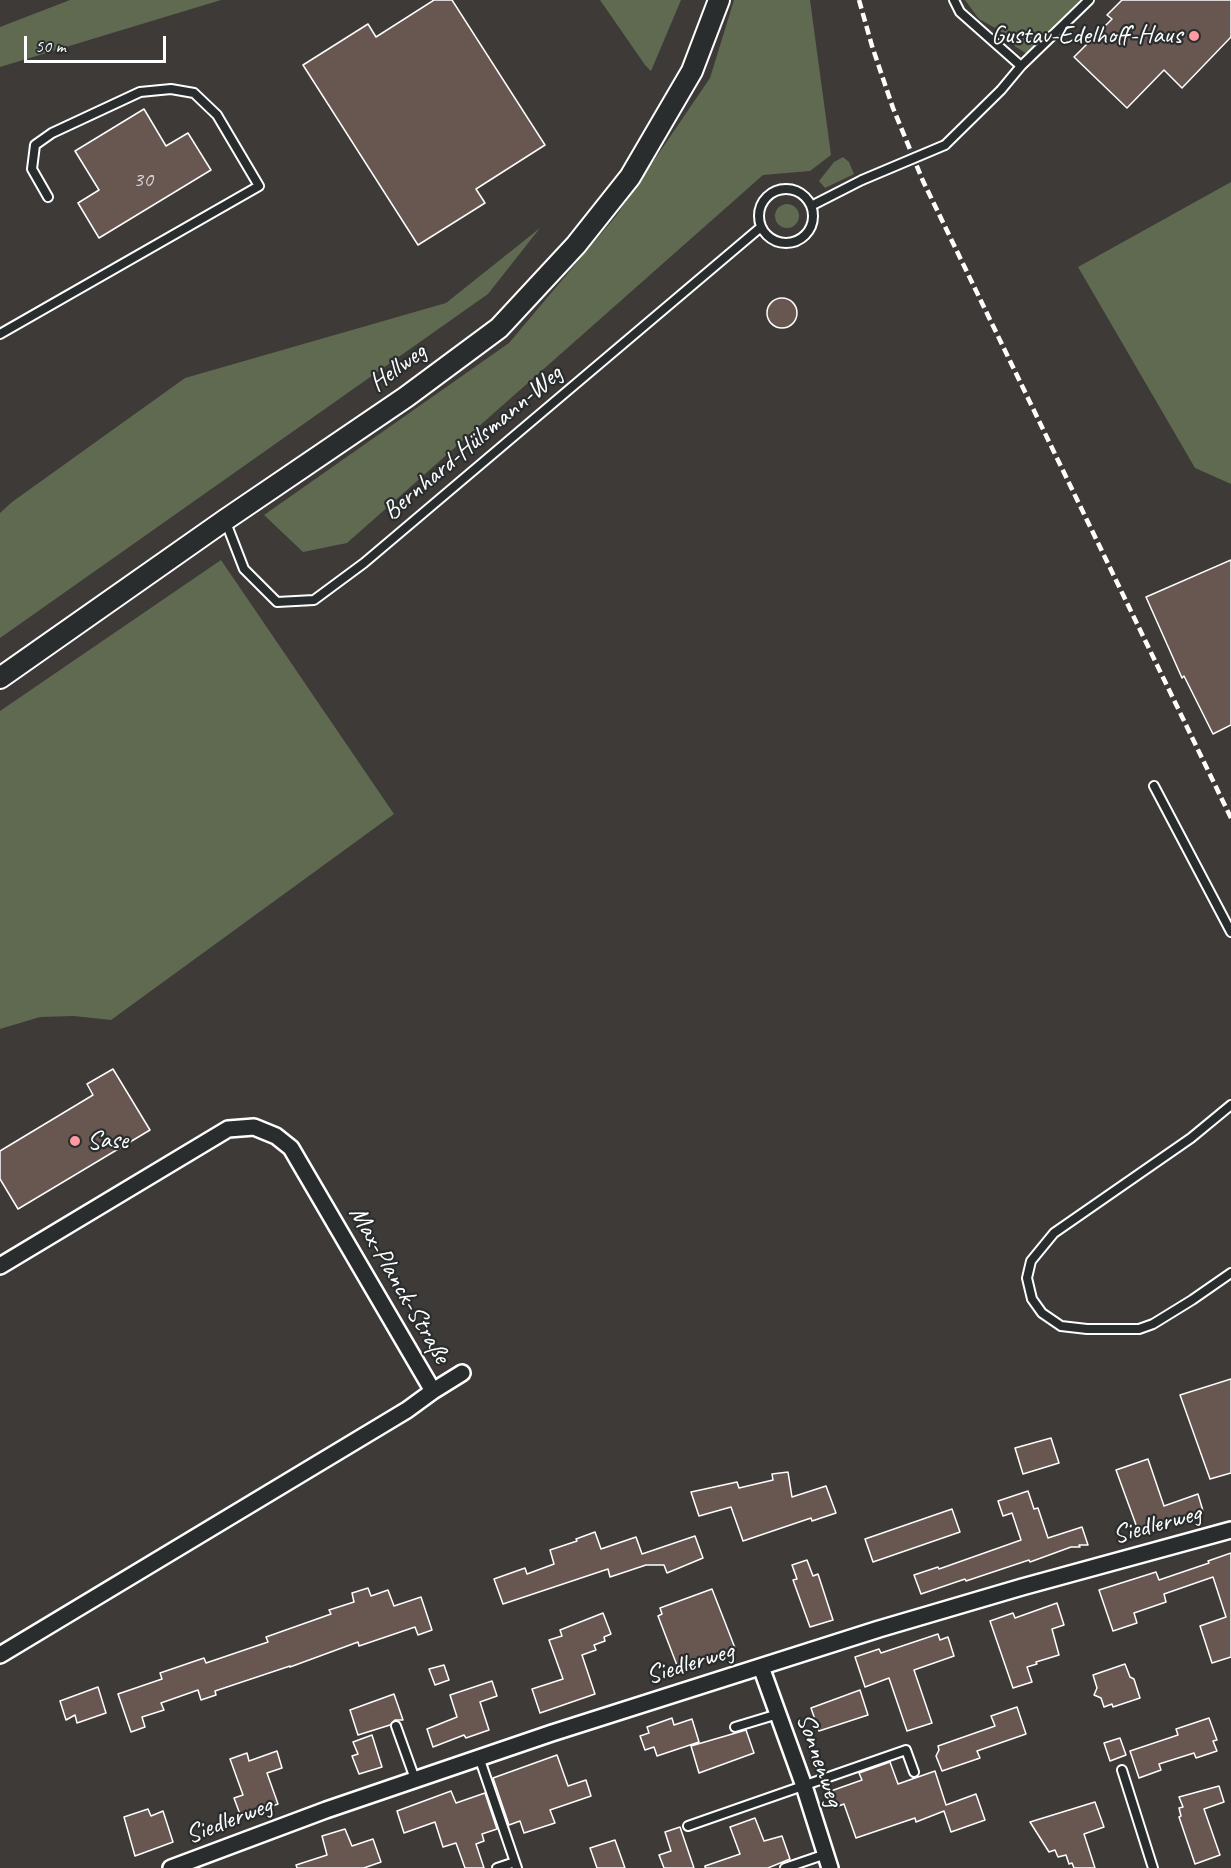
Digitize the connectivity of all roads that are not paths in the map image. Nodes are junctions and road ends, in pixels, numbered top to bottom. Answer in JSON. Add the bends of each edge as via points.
{"nodes":[{"id":1,"x":719,"y":0,"type":"edge"},
{"id":2,"x":954,"y":0,"type":"edge"},
{"id":3,"x":1089,"y":0,"type":"edge"},
{"id":4,"x":1021,"y":66,"type":"junction"},
{"id":5,"x":48,"y":196,"type":"dead end"},
{"id":6,"x":812,"y":206,"type":"junction"},
{"id":7,"x":761,"y":227,"type":"junction"},
{"id":8,"x":0,"y":334,"type":"edge"},
{"id":9,"x":225,"y":520,"type":"junction"},
{"id":10,"x":0,"y":678,"type":"edge"},
{"id":11,"x":1154,"y":786,"type":"dead end"},
{"id":12,"x":1231,"y":932,"type":"edge"},
{"id":13,"x":1231,"y":1105,"type":"edge"},
{"id":14,"x":0,"y":1266,"type":"edge"},
{"id":15,"x":1231,"y":1273,"type":"edge"},
{"id":16,"x":462,"y":1373,"type":"dead end"},
{"id":17,"x":433,"y":1391,"type":"junction"},
{"id":18,"x":1231,"y":1530,"type":"edge"},
{"id":19,"x":0,"y":1655,"type":"edge"},
{"id":20,"x":761,"y":1668,"type":"junction"},
{"id":21,"x":778,"y":1714,"type":"junction"},
{"id":22,"x":396,"y":1726,"type":"dead end"},
{"id":23,"x":735,"y":1727,"type":"dead end"},
{"id":24,"x":479,"y":1757,"type":"junction"},
{"id":25,"x":1122,"y":1770,"type":"dead end"},
{"id":26,"x":914,"y":1772,"type":"dead end"},
{"id":27,"x":415,"y":1779,"type":"junction"},
{"id":28,"x":804,"y":1786,"type":"junction"},
{"id":29,"x":688,"y":1826,"type":"dead end"},
{"id":30,"x":828,"y":1861,"type":"edge"},
{"id":31,"x":516,"y":1865,"type":"edge"},
{"id":32,"x":171,"y":1868,"type":"edge"},
{"id":33,"x":497,"y":1868,"type":"edge"},
{"id":34,"x":785,"y":1868,"type":"edge"},
{"id":35,"x":1153,"y":1868,"type":"edge"}],
"edges":[{"from":1,"to":9,"type":"street","name":"Hellweg","via":[[692,71],[630,177],[576,245],[499,328],[406,397]]},
{"from":2,"to":4,"type":"lane","via":[[960,12]]},
{"from":3,"to":4,"type":"lane"},
{"from":4,"to":6,"type":"lane","bridge":true,"via":[[945,145]]},
{"from":5,"to":8,"type":"lane","via":[[32,169],[35,145],[52,133],[140,92],[171,89],[194,93],[218,115],[259,186]]},
{"from":6,"to":7,"type":"lane","via":[[812,224],[799,240],[784,243],[770,238]]},
{"from":6,"to":7,"type":"lane","via":[[797,191],[772,193],[759,213]]},
{"from":7,"to":9,"type":"lane","name":"Bernhard-Hülsmann-Weg","via":[[364,563],[314,600],[276,602],[244,569]]},
{"from":9,"to":10,"type":"street","name":"Hellweg"},
{"from":11,"to":12,"type":"lane"},
{"from":13,"to":15,"type":"lane","via":[[1191,1138],[1054,1233],[1032,1261],[1027,1278],[1032,1299],[1042,1313],[1061,1326],[1139,1329],[1153,1324]]},
{"from":14,"to":17,"type":"street","name":"Max-Planck-Straße","via":[[228,1129],[254,1127],[276,1136],[291,1148]]},
{"from":16,"to":17,"type":"street"},
{"from":17,"to":19,"type":"street","name":"Max-Planck-Straße"},
{"from":18,"to":20,"type":"street","name":"Siedlerweg","via":[[1022,1587]]},
{"from":20,"to":21,"type":"street","name":"Sonnenweg"},
{"from":20,"to":24,"type":"street","name":"Siedlerweg"},
{"from":21,"to":23,"type":"lane"},
{"from":21,"to":28,"type":"street","name":"Sonnenweg"},
{"from":22,"to":27,"type":"lane"},
{"from":24,"to":27,"type":"street","name":"Siedlerweg"},
{"from":24,"to":31,"type":"lane"},
{"from":25,"to":35,"type":"lane"},
{"from":26,"to":28,"type":"lane","via":[[906,1750]]},
{"from":27,"to":32,"type":"street","name":"Siedlerweg"},
{"from":28,"to":29,"type":"lane"},
{"from":28,"to":30,"type":"street","name":"Sonnenweg"},
{"from":30,"to":34,"type":"lane"},
{"from":31,"to":33,"type":"lane"}]}
